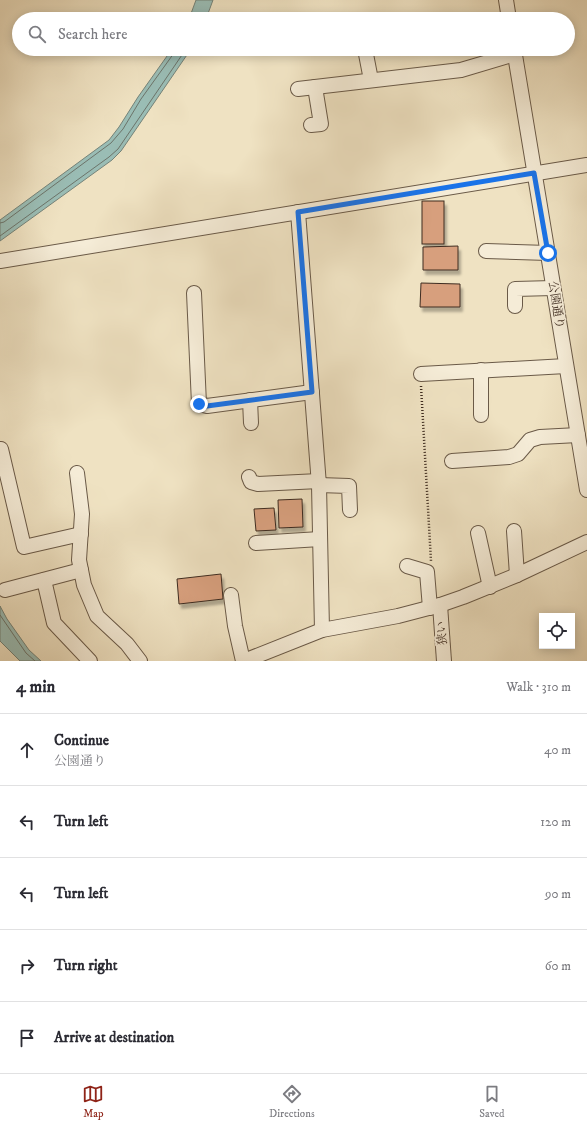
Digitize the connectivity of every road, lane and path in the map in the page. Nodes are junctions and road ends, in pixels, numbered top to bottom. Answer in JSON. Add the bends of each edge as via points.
{"nodes":[{"id":1,"x":506,"y":0,"type":"edge"},
{"id":2,"x":508,"y":12,"type":"edge"},
{"id":3,"x":366,"y":56,"type":"edge"},
{"id":4,"x":500,"y":56,"type":"edge"},
{"id":5,"x":515,"y":56,"type":"edge"},
{"id":6,"x":371,"y":80,"type":"junction"},
{"id":7,"x":315,"y":87,"type":"junction"},
{"id":8,"x":298,"y":89,"type":"dead end"},
{"id":9,"x":311,"y":125,"type":"dead end"},
{"id":10,"x":587,"y":165,"type":"edge"},
{"id":11,"x":534,"y":173,"type":"junction"},
{"id":12,"x":298,"y":212,"type":"junction"},
{"id":13,"x":486,"y":251,"type":"dead end"},
{"id":14,"x":548,"y":253,"type":"junction"},
{"id":15,"x":0,"y":261,"type":"edge"},
{"id":16,"x":553,"y":288,"type":"junction"},
{"id":17,"x":194,"y":293,"type":"dead end"},
{"id":18,"x":515,"y":306,"type":"dead end"},
{"id":19,"x":566,"y":366,"type":"junction"},
{"id":20,"x":481,"y":370,"type":"junction"},
{"id":21,"x":421,"y":374,"type":"joint"},
{"id":22,"x":312,"y":392,"type":"junction"},
{"id":23,"x":250,"y":400,"type":"junction"},
{"id":24,"x":481,"y":415,"type":"dead end"},
{"id":25,"x":251,"y":424,"type":"dead end"},
{"id":26,"x":578,"y":435,"type":"junction"},
{"id":27,"x":1,"y":449,"type":"edge"},
{"id":28,"x":452,"y":461,"type":"dead end"},
{"id":29,"x":77,"y":474,"type":"dead end"},
{"id":30,"x":249,"y":477,"type":"dead end"},
{"id":31,"x":319,"y":483,"type":"junction"},
{"id":32,"x":587,"y":490,"type":"edge"},
{"id":33,"x":350,"y":510,"type":"dead end"},
{"id":34,"x":514,"y":531,"type":"dead end"},
{"id":35,"x":478,"y":532,"type":"dead end"},
{"id":36,"x":81,"y":534,"type":"junction"},
{"id":37,"x":320,"y":539,"type":"junction"},
{"id":38,"x":587,"y":542,"type":"edge"},
{"id":39,"x":256,"y":543,"type":"dead end"},
{"id":40,"x":407,"y":566,"type":"dead end"},
{"id":41,"x":81,"y":570,"type":"junction"},
{"id":42,"x":427,"y":572,"type":"junction"},
{"id":43,"x":517,"y":576,"type":"junction"},
{"id":44,"x":44,"y":580,"type":"junction"},
{"id":45,"x":490,"y":587,"type":"junction"},
{"id":46,"x":6,"y":590,"type":"dead end"},
{"id":47,"x":231,"y":595,"type":"dead end"},
{"id":48,"x":435,"y":606,"type":"junction"},
{"id":49,"x":322,"y":630,"type":"junction"},
{"id":50,"x":274,"y":656,"type":"edge"},
{"id":51,"x":136,"y":660,"type":"edge"},
{"id":52,"x":90,"y":661,"type":"edge"},
{"id":53,"x":244,"y":661,"type":"edge"},
{"id":54,"x":444,"y":661,"type":"edge"}],
"edges":[{"from":1,"to":2,"type":"street"},
{"from":3,"to":6,"type":"street"},
{"from":4,"to":6,"type":"street","via":[[461,70]]},
{"from":5,"to":11,"type":"street","name":"公園通り"},
{"from":6,"to":7,"type":"street"},
{"from":7,"to":8,"type":"street"},
{"from":7,"to":9,"type":"street","via":[[321,124]]},
{"from":10,"to":11,"type":"street"},
{"from":11,"to":12,"type":"street"},
{"from":11,"to":14,"type":"street","name":"公園通り"},
{"from":12,"to":15,"type":"street"},
{"from":12,"to":22,"type":"street"},
{"from":13,"to":14,"type":"street"},
{"from":14,"to":16,"type":"street","name":"公園通り"},
{"from":16,"to":18,"type":"street","via":[[515,288]]},
{"from":16,"to":19,"type":"street","name":"公園通り"},
{"from":17,"to":23,"type":"street","via":[[199,404],[207,406]]},
{"from":19,"to":20,"type":"street"},
{"from":19,"to":26,"type":"street","name":"公園通り"},
{"from":20,"to":21,"type":"street"},
{"from":20,"to":24,"type":"street"},
{"from":21,"to":42,"type":"path","via":[[431,566]]},
{"from":22,"to":23,"type":"street"},
{"from":22,"to":31,"type":"street"},
{"from":23,"to":25,"type":"street"},
{"from":26,"to":28,"type":"street","via":[[530,440],[518,454],[509,457]]},
{"from":26,"to":32,"type":"street","name":"公園通り"},
{"from":27,"to":36,"type":"street","via":[[24,547]]},
{"from":29,"to":36,"type":"street","via":[[82,514]]},
{"from":30,"to":31,"type":"street","via":[[251,482],[258,484]]},
{"from":31,"to":33,"type":"street","via":[[349,486]]},
{"from":31,"to":37,"type":"street"},
{"from":34,"to":43,"type":"street"},
{"from":35,"to":45,"type":"street"},
{"from":36,"to":41,"type":"street"},
{"from":37,"to":39,"type":"street"},
{"from":37,"to":49,"type":"street"},
{"from":38,"to":43,"type":"street"},
{"from":40,"to":42,"type":"street"},
{"from":41,"to":44,"type":"street"},
{"from":41,"to":51,"type":"street","via":[[84,585],[97,616],[127,644]]},
{"from":42,"to":48,"type":"street","name":"狭い"},
{"from":43,"to":45,"type":"street"},
{"from":44,"to":46,"type":"street"},
{"from":44,"to":52,"type":"street","via":[[54,623]]},
{"from":45,"to":48,"type":"street"},
{"from":47,"to":53,"type":"street","via":[[235,626]]},
{"from":48,"to":49,"type":"street","via":[[398,616]]},
{"from":48,"to":54,"type":"street","name":"狭い"},
{"from":49,"to":50,"type":"street"},
{"from":50,"to":53,"type":"street"}]}
